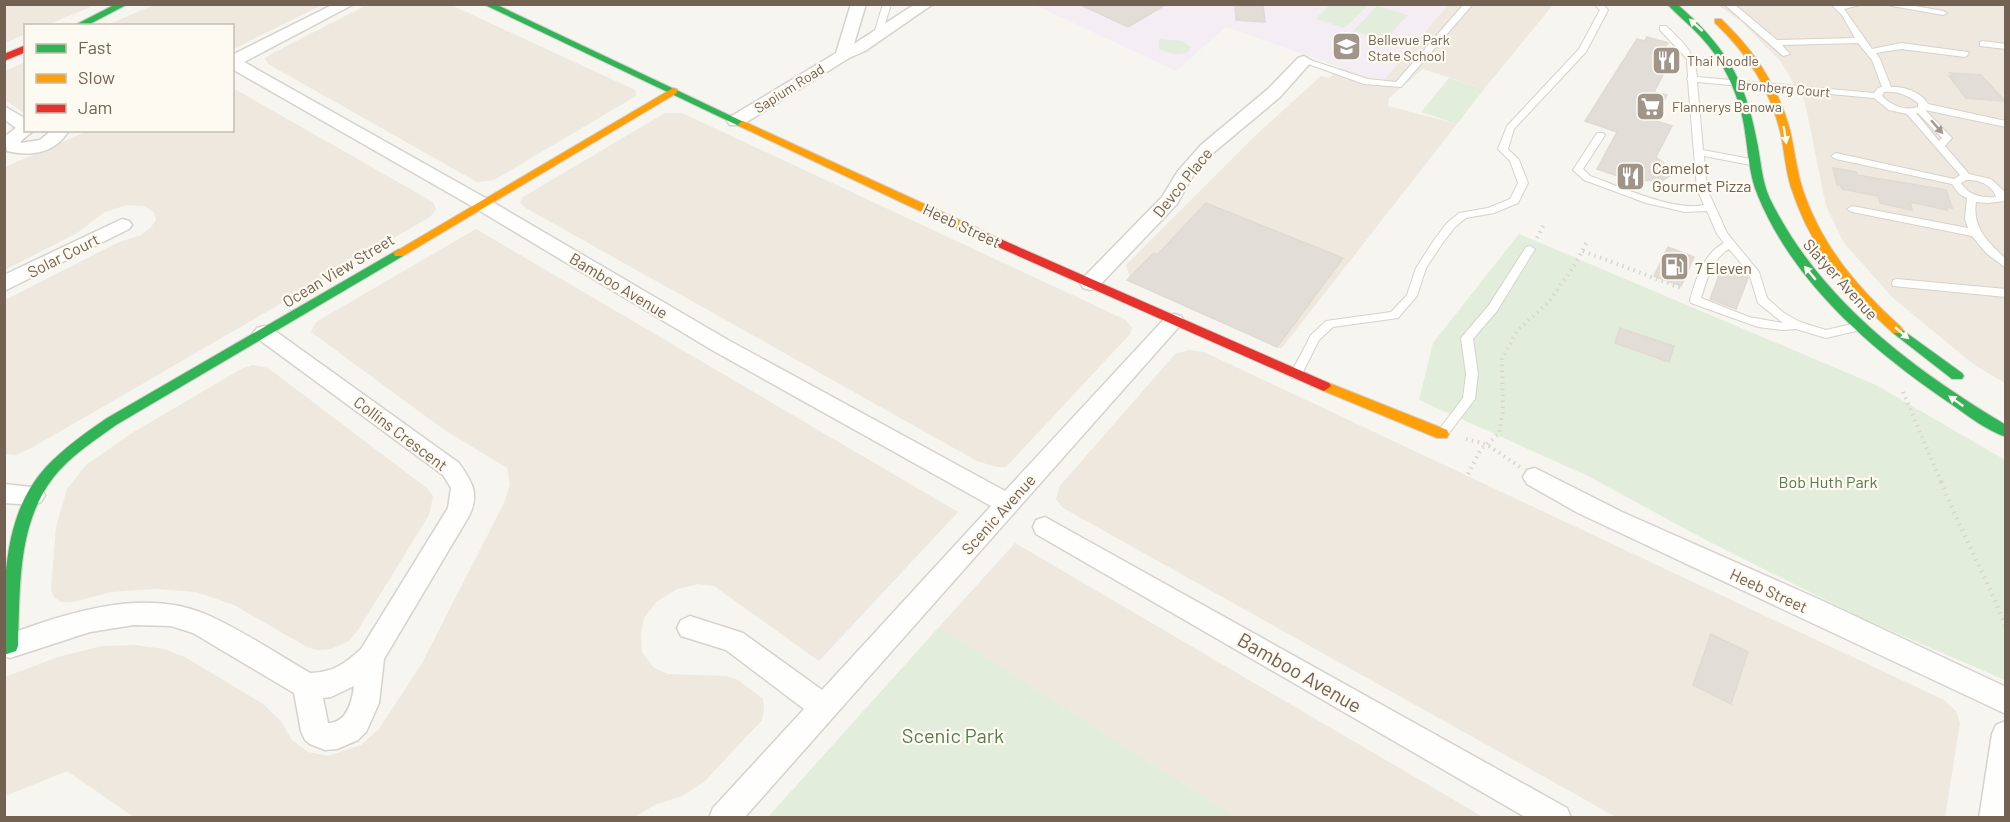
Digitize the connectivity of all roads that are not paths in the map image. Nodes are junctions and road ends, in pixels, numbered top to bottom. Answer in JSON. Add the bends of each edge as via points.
{"nodes":[{"id":1,"x":124,"y":4,"type":"edge"},
{"id":2,"x":347,"y":4,"type":"edge"},
{"id":3,"x":487,"y":4,"type":"edge"},
{"id":4,"x":859,"y":4,"type":"edge"},
{"id":5,"x":886,"y":4,"type":"edge"},
{"id":6,"x":1469,"y":4,"type":"edge"},
{"id":7,"x":1598,"y":4,"type":"edge"},
{"id":8,"x":1671,"y":4,"type":"edge"},
{"id":9,"x":1728,"y":4,"type":"edge"},
{"id":10,"x":1860,"y":4,"type":"edge"},
{"id":11,"x":1885,"y":4,"type":"edge"},
{"id":12,"x":924,"y":5,"type":"edge"},
{"id":13,"x":1837,"y":6,"type":"edge"},
{"id":14,"x":1703,"y":10,"type":"dead end"},
{"id":15,"x":1943,"y":13,"type":"dead end"},
{"id":16,"x":81,"y":24,"type":"edge"},
{"id":17,"x":1663,"y":28,"type":"dead end"},
{"id":18,"x":877,"y":37,"type":"junction"},
{"id":19,"x":1860,"y":40,"type":"junction"},
{"id":20,"x":1775,"y":43,"type":"junction"},
{"id":21,"x":1983,"y":44,"type":"dead end"},
{"id":22,"x":2006,"y":47,"type":"edge"},
{"id":23,"x":24,"y":49,"type":"edge"},
{"id":24,"x":1870,"y":52,"type":"junction"},
{"id":25,"x":1786,"y":54,"type":"dead end"},
{"id":26,"x":1965,"y":54,"type":"dead end"},
{"id":27,"x":843,"y":55,"type":"junction"},
{"id":28,"x":4,"y":58,"type":"edge"},
{"id":29,"x":234,"y":61,"type":"edge"},
{"id":30,"x":1304,"y":61,"type":"joint"},
{"id":31,"x":234,"y":63,"type":"edge"},
{"id":32,"x":1691,"y":79,"type":"junction"},
{"id":33,"x":1740,"y":84,"type":"junction"},
{"id":34,"x":1769,"y":87,"type":"junction"},
{"id":35,"x":1887,"y":88,"type":"junction"},
{"id":36,"x":673,"y":91,"type":"junction"},
{"id":37,"x":1877,"y":96,"type":"junction"},
{"id":38,"x":1922,"y":108,"type":"junction"},
{"id":39,"x":4,"y":111,"type":"edge"},
{"id":40,"x":1909,"y":111,"type":"junction"},
{"id":41,"x":736,"y":121,"type":"junction"},
{"id":42,"x":2006,"y":124,"type":"edge"},
{"id":43,"x":24,"y":126,"type":"edge"},
{"id":44,"x":24,"y":130,"type":"edge"},
{"id":45,"x":61,"y":132,"type":"edge"},
{"id":46,"x":1600,"y":135,"type":"dead end"},
{"id":47,"x":1940,"y":146,"type":"junction"},
{"id":48,"x":9,"y":149,"type":"edge"},
{"id":49,"x":1700,"y":152,"type":"junction"},
{"id":50,"x":1836,"y":156,"type":"dead end"},
{"id":51,"x":1756,"y":163,"type":"junction"},
{"id":52,"x":1967,"y":177,"type":"junction"},
{"id":53,"x":1956,"y":182,"type":"junction"},
{"id":54,"x":2003,"y":190,"type":"edge"},
{"id":55,"x":1972,"y":197,"type":"junction"},
{"id":56,"x":482,"y":204,"type":"junction"},
{"id":57,"x":1710,"y":207,"type":"junction"},
{"id":58,"x":1852,"y":208,"type":"dead end"},
{"id":59,"x":122,"y":225,"type":"dead end"},
{"id":60,"x":1975,"y":233,"type":"junction"},
{"id":61,"x":1730,"y":244,"type":"junction"},
{"id":62,"x":1530,"y":249,"type":"dead end"},
{"id":63,"x":2006,"y":265,"type":"edge"},
{"id":64,"x":1090,"y":283,"type":"junction"},
{"id":65,"x":1897,"y":283,"type":"dead end"},
{"id":66,"x":4,"y":284,"type":"edge"},
{"id":67,"x":2006,"y":293,"type":"edge"},
{"id":68,"x":1885,"y":319,"type":"junction"},
{"id":69,"x":1174,"y":321,"type":"junction"},
{"id":70,"x":1796,"y":325,"type":"junction"},
{"id":71,"x":1859,"y":326,"type":"junction"},
{"id":72,"x":264,"y":333,"type":"junction"},
{"id":73,"x":1296,"y":375,"type":"junction"},
{"id":74,"x":1970,"y":384,"type":"dead end"},
{"id":75,"x":2006,"y":432,"type":"edge"},
{"id":76,"x":1442,"y":434,"type":"joint"},
{"id":77,"x":1535,"y":477,"type":"road end"},
{"id":78,"x":4,"y":493,"type":"edge"},
{"id":79,"x":33,"y":495,"type":"junction"},
{"id":80,"x":1007,"y":503,"type":"junction"},
{"id":81,"x":1045,"y":527,"type":"dead end"},
{"id":82,"x":690,"y":628,"type":"dead end"},
{"id":83,"x":7,"y":647,"type":"edge"},
{"id":84,"x":372,"y":657,"type":"junction"},
{"id":85,"x":307,"y":686,"type":"junction"},
{"id":86,"x":2006,"y":701,"type":"edge"},
{"id":87,"x":824,"y":707,"type":"junction"},
{"id":88,"x":2006,"y":734,"type":"edge"},
{"id":89,"x":724,"y":818,"type":"edge"},
{"id":90,"x":1556,"y":818,"type":"edge"},
{"id":91,"x":1994,"y":818,"type":"edge"}],
"edges":[{"from":1,"to":16,"type":"street"},
{"from":2,"to":29,"type":"street"},
{"from":3,"to":36,"type":"street","name":"Heeb Street"},
{"from":4,"to":27,"type":"street","name":"Sapium Road"},
{"from":5,"to":18,"type":"lane"},
{"from":6,"to":30,"type":"lane","via":[[1398,86],[1367,82]]},
{"from":7,"to":73,"type":"lane","via":[[1604,10],[1583,50],[1510,128],[1503,149],[1514,160],[1523,183],[1514,201],[1490,211],[1463,215],[1438,242],[1421,268],[1412,296],[1394,315],[1330,324],[1315,338]]},
{"from":33,"to":8,"type":"street","name":"Slatyer Avenue","one_way":true,"via":[[1713,42]]},
{"from":9,"to":20,"type":"lane"},
{"from":10,"to":13,"type":"lane"},
{"from":11,"to":15,"type":"lane"},
{"from":12,"to":18,"type":"street","name":"Sapium Road"},
{"from":13,"to":19,"type":"lane"},
{"from":14,"to":34,"type":"street","name":"Slatyer Avenue","via":[[1751,55]]},
{"from":17,"to":32,"type":"lane","via":[[1691,59]]},
{"from":18,"to":27,"type":"street","name":"Sapium Road"},
{"from":19,"to":20,"type":"lane"},
{"from":19,"to":24,"type":"lane"},
{"from":20,"to":25,"type":"lane"},
{"from":21,"to":22,"type":"lane"},
{"from":23,"to":28,"type":"street"},
{"from":24,"to":26,"type":"lane","via":[[1901,46]]},
{"from":24,"to":35,"type":"lane"},
{"from":27,"to":41,"type":"street","name":"Sapium Road"},
{"from":30,"to":64,"type":"street","name":"Devco Place","via":[[1274,93],[1207,149],[1170,200]]},
{"from":31,"to":56,"type":"street","name":"Bamboo Avenue"},
{"from":32,"to":33,"type":"lane","name":"Bronberg Court"},
{"from":32,"to":49,"type":"lane"},
{"from":33,"to":34,"type":"lane","name":"Bronberg Court"},
{"from":33,"to":51,"type":"street","name":"Slatyer Avenue"},
{"from":34,"to":37,"type":"lane","name":"Bronberg Court"},
{"from":34,"to":68,"type":"street","name":"Slatyer Avenue","one_way":true,"via":[[1784,124],[1791,172],[1817,237],[1833,266]]},
{"from":35,"to":37,"type":"lane","via":[[1877,92]]},
{"from":35,"to":38,"type":"lane","via":[[1912,94],[1923,102]]},
{"from":36,"to":41,"type":"street","name":"Heeb Street"},
{"from":36,"to":56,"type":"street","name":"Ocean View Street"},
{"from":37,"to":40,"type":"lane","via":[[1884,104]]},
{"from":38,"to":40,"type":"lane"},
{"from":38,"to":42,"type":"lane"},
{"from":38,"to":47,"type":"lane","one_way":true,"via":[[1947,138]]},
{"from":39,"to":43,"type":"street"},
{"from":40,"to":47,"type":"lane"},
{"from":41,"to":64,"type":"street","name":"Heeb Street"},
{"from":44,"to":48,"type":"street","via":[[12,139]]},
{"from":45,"to":48,"type":"street","via":[[42,146]]},
{"from":46,"to":57,"type":"lane","via":[[1578,170],[1587,178],[1677,208],[1699,211]]},
{"from":47,"to":52,"type":"lane"},
{"from":49,"to":51,"type":"lane"},
{"from":49,"to":57,"type":"lane","via":[[1702,189]]},
{"from":50,"to":53,"type":"lane"},
{"from":71,"to":51,"type":"street","name":"Slatyer Avenue","one_way":true,"via":[[1807,270],[1783,236],[1762,195]]},
{"from":52,"to":53,"type":"lane"},
{"from":52,"to":54,"type":"lane"},
{"from":53,"to":55,"type":"lane","via":[[1963,193]]},
{"from":54,"to":55,"type":"lane","via":[[2000,199]]},
{"from":55,"to":60,"type":"lane","via":[[1968,213]]},
{"from":56,"to":72,"type":"street","name":"Ocean View Street"},
{"from":56,"to":80,"type":"street","name":"Bamboo Avenue","via":[[720,345]]},
{"from":57,"to":61,"type":"lane"},
{"from":58,"to":60,"type":"lane"},
{"from":59,"to":66,"type":"street","name":"Solar Court"},
{"from":60,"to":63,"type":"lane"},
{"from":61,"to":70,"type":"lane","via":[[1754,272],[1762,300]]},
{"from":61,"to":70,"type":"lane","via":[[1711,258],[1695,300],[1746,320],[1782,328]]},
{"from":62,"to":76,"type":"lane","via":[[1493,308],[1467,338],[1472,374],[1469,399]]},
{"from":64,"to":69,"type":"street","name":"Heeb Street"},
{"from":65,"to":67,"type":"lane"},
{"from":68,"to":71,"type":"lane"},
{"from":68,"to":74,"type":"street","name":"Slatyer Avenue","one_way":true},
{"from":69,"to":73,"type":"street","name":"Heeb Street"},
{"from":69,"to":80,"type":"street","name":"Scenic Avenue"},
{"from":70,"to":71,"type":"lane","via":[[1827,334]]},
{"from":75,"to":71,"type":"street","name":"Slatyer Avenue","one_way":true,"via":[[1919,376]]},
{"from":72,"to":79,"type":"street","name":"Ocean View Street","via":[[79,445],[52,469]]},
{"from":72,"to":84,"type":"street","name":"Collins Crescent","via":[[451,469],[463,487],[460,509]]},
{"from":73,"to":76,"type":"street","name":"Heeb Street"},
{"from":77,"to":86,"type":"street","name":"Heeb Street","via":[[1639,533],[1750,580]]},
{"from":78,"to":79,"type":"street"},
{"from":79,"to":83,"type":"street","via":[[16,545]]},
{"from":80,"to":87,"type":"street","name":"Scenic Avenue"},
{"from":81,"to":90,"type":"street","name":"Bamboo Avenue"},
{"from":82,"to":87,"type":"street","via":[[734,641]]},
{"from":83,"to":85,"type":"street","via":[[90,621],[134,614],[171,615],[201,624]]},
{"from":84,"to":85,"type":"street","name":"Collins Crescent","via":[[341,681]]},
{"from":84,"to":85,"type":"street","name":"Collins Crescent","via":[[361,717],[346,732],[326,737],[315,731]]},
{"from":87,"to":89,"type":"street","name":"Scenic Avenue"},
{"from":88,"to":91,"type":"street"}]}
